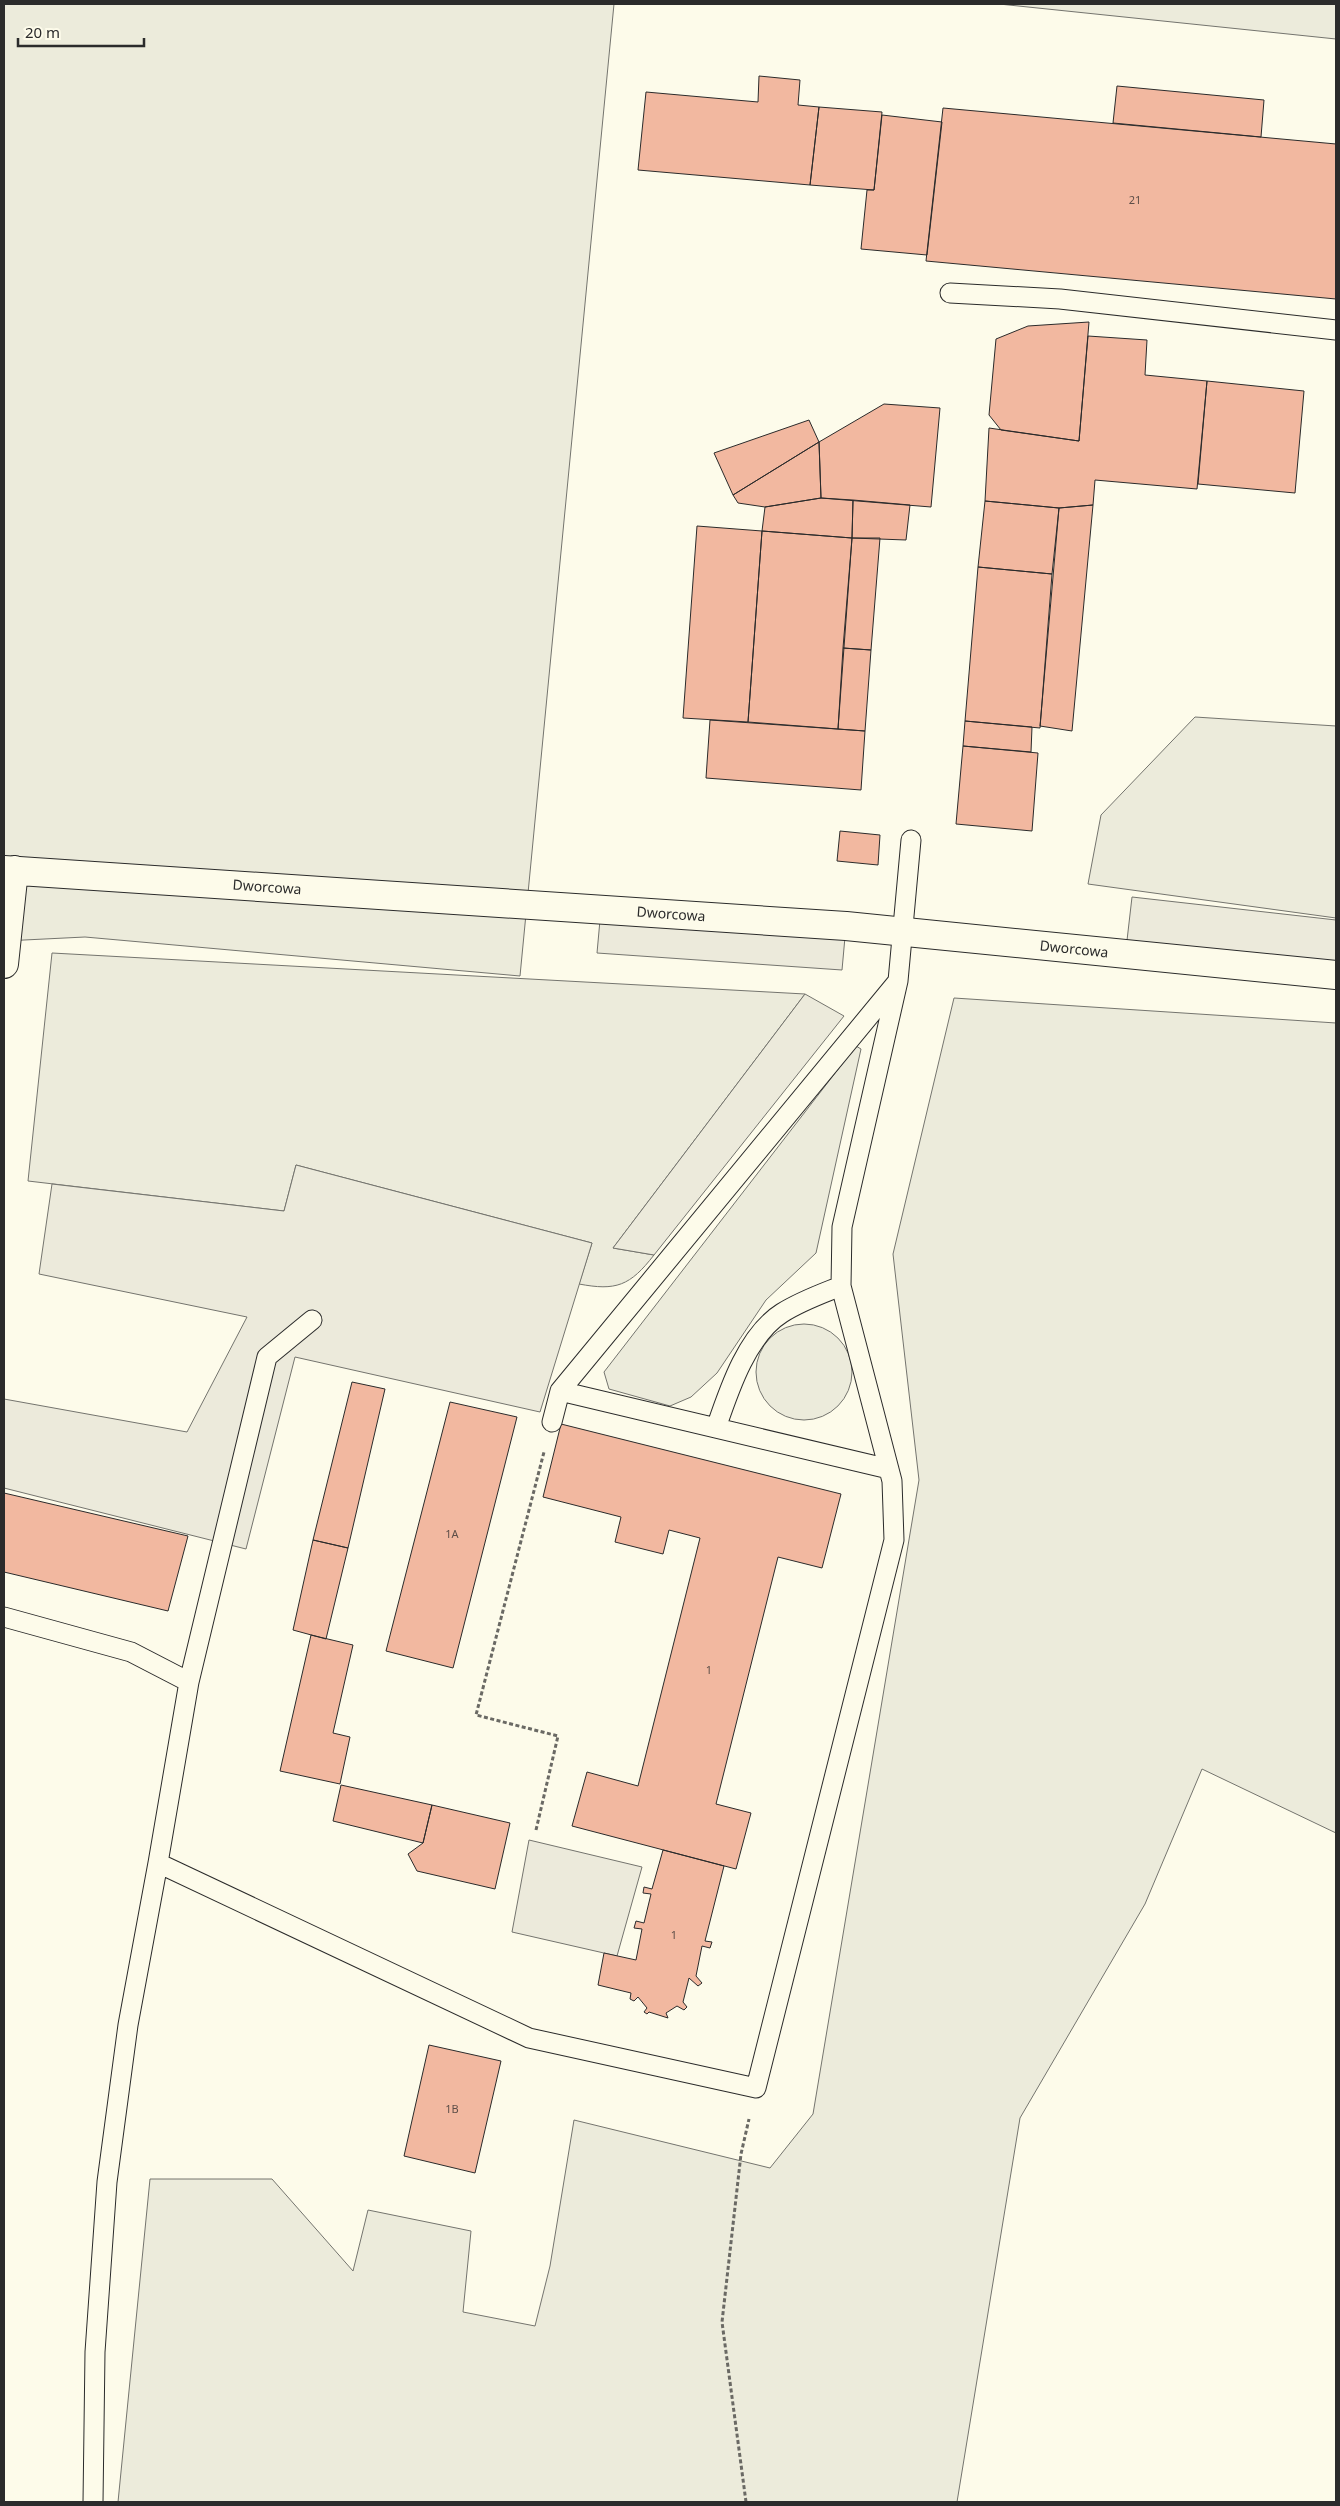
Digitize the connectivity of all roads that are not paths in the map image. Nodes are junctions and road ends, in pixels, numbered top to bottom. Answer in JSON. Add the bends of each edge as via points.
{"nodes":[{"id":1,"x":950,"y":293,"type":"dead end"},
{"id":2,"x":1336,"y":330,"type":"edge"},
{"id":3,"x":911,"y":840,"type":"dead end"},
{"id":4,"x":9,"y":870,"type":"edge"},
{"id":5,"x":902,"y":931,"type":"junction"},
{"id":6,"x":4,"y":964,"type":"edge"},
{"id":7,"x":1336,"y":975,"type":"edge"},
{"id":8,"x":898,"y":981,"type":"junction"},
{"id":9,"x":841,"y":1286,"type":"junction"},
{"id":10,"x":312,"y":1320,"type":"dead end"},
{"id":11,"x":560,"y":1391,"type":"junction"},
{"id":12,"x":552,"y":1422,"type":"road end"},
{"id":13,"x":716,"y":1428,"type":"junction"},
{"id":14,"x":889,"y":1469,"type":"junction"},
{"id":15,"x":4,"y":1616,"type":"edge"},
{"id":16,"x":189,"y":1682,"type":"junction"},
{"id":17,"x":158,"y":1863,"type":"junction"},
{"id":18,"x":93,"y":2502,"type":"edge"}],
"edges":[{"from":1,"to":2,"type":"lane","via":[[1060,299]]},
{"from":3,"to":5,"type":"lane"},
{"from":4,"to":5,"type":"street","name":"Dworcowa"},
{"from":4,"to":6,"type":"street"},
{"from":5,"to":7,"type":"street","name":"Dworcowa"},
{"from":5,"to":8,"type":"lane"},
{"from":8,"to":9,"type":"lane","via":[[842,1227]]},
{"from":8,"to":11,"type":"lane"},
{"from":9,"to":13,"type":"lane","via":[[780,1314],[755,1340],[730,1385]]},
{"from":9,"to":14,"type":"lane"},
{"from":10,"to":16,"type":"lane","via":[[267,1358]]},
{"from":11,"to":12,"type":"lane"},
{"from":11,"to":13,"type":"lane"},
{"from":13,"to":14,"type":"lane"},
{"from":14,"to":17,"type":"lane","via":[[894,1540],[756,2088],[529,2038]]},
{"from":15,"to":16,"type":"lane","via":[[131,1652]]},
{"from":16,"to":17,"type":"lane"},
{"from":17,"to":18,"type":"lane","via":[[128,2025],[107,2182],[95,2352]]}]}
